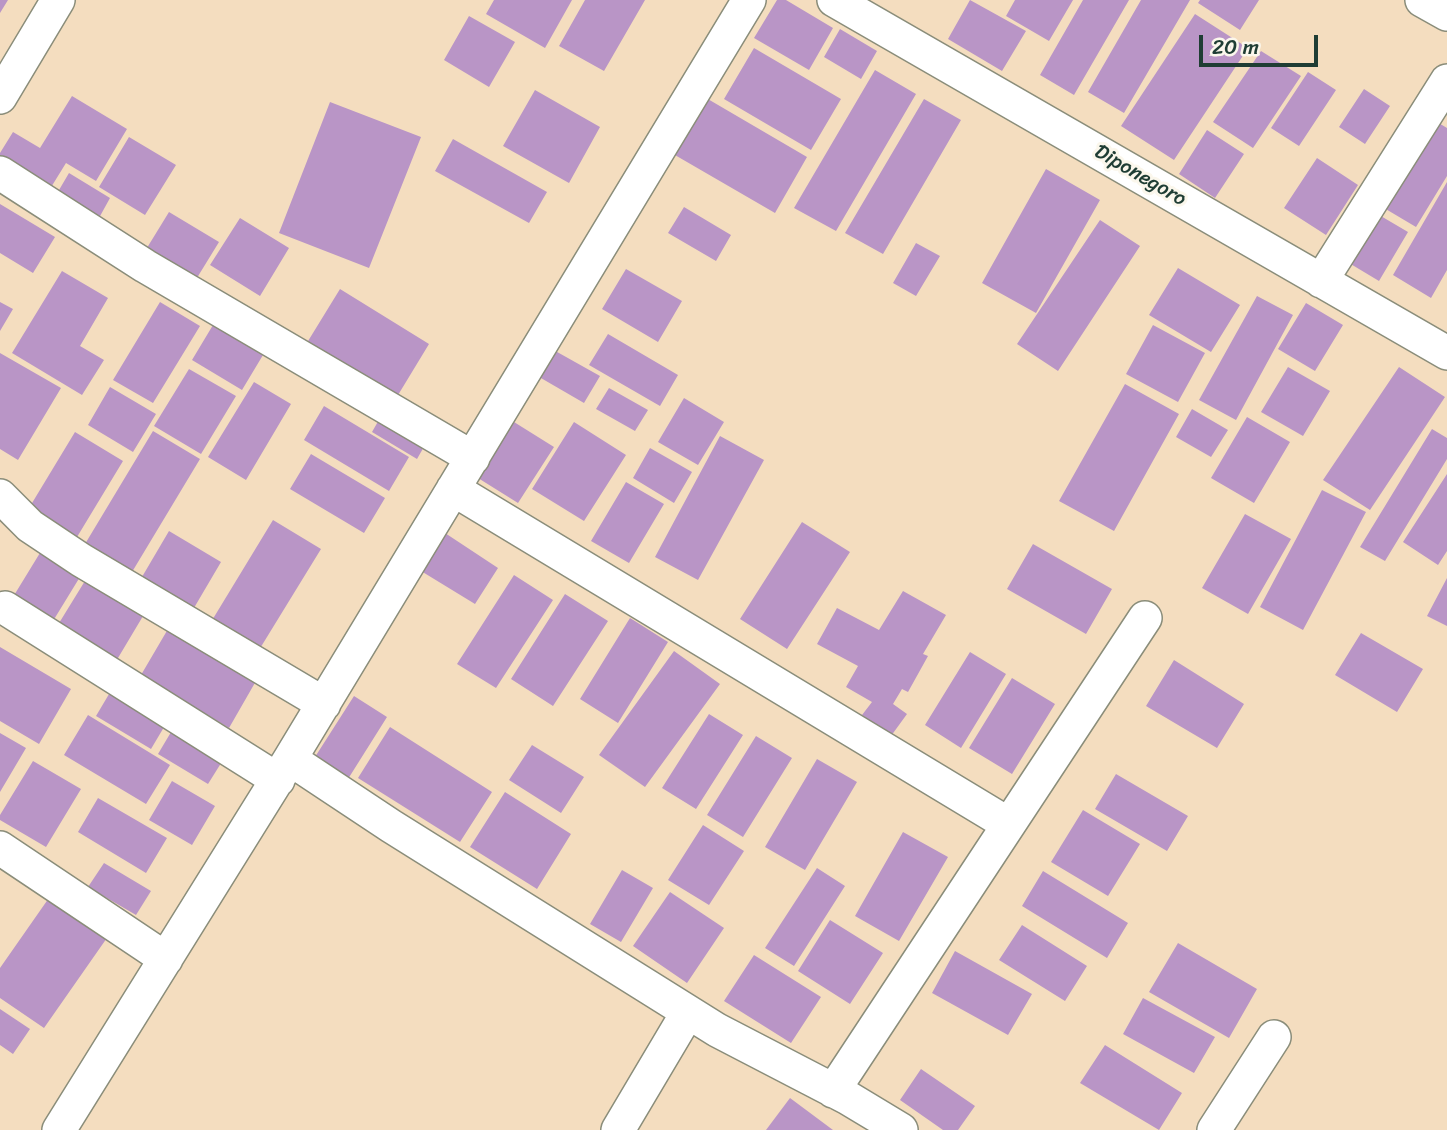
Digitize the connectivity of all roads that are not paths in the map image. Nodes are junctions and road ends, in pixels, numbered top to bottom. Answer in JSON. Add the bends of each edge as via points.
{"nodes":[{"id":1,"x":58,"y":0,"type":"edge"},
{"id":2,"x":749,"y":0,"type":"edge"},
{"id":3,"x":834,"y":0,"type":"edge"},
{"id":4,"x":1422,"y":0,"type":"edge"},
{"id":5,"x":1447,"y":14,"type":"edge"},
{"id":6,"x":1447,"y":81,"type":"edge"},
{"id":7,"x":0,"y":97,"type":"edge"},
{"id":8,"x":0,"y":173,"type":"edge"},
{"id":9,"x":1321,"y":281,"type":"junction"},
{"id":10,"x":1447,"y":353,"type":"edge"},
{"id":11,"x":473,"y":458,"type":"junction"},
{"id":12,"x":453,"y":489,"type":"junction"},
{"id":13,"x":0,"y":496,"type":"edge"},
{"id":14,"x":5,"y":608,"type":"dead end"},
{"id":15,"x":1145,"y":618,"type":"dead end"},
{"id":16,"x":324,"y":704,"type":"junction"},
{"id":17,"x":284,"y":770,"type":"junction"},
{"id":18,"x":1008,"y":824,"type":"junction"},
{"id":19,"x":0,"y":848,"type":"edge"},
{"id":20,"x":166,"y":959,"type":"junction"},
{"id":21,"x":688,"y":1012,"type":"junction"},
{"id":22,"x":1274,"y":1037,"type":"dead end"},
{"id":23,"x":833,"y":1091,"type":"junction"},
{"id":24,"x":59,"y":1130,"type":"edge"},
{"id":25,"x":618,"y":1130,"type":"edge"},
{"id":26,"x":901,"y":1130,"type":"edge"},
{"id":27,"x":1214,"y":1130,"type":"edge"}],
"edges":[{"from":1,"to":7,"type":"street"},
{"from":2,"to":11,"type":"street"},
{"from":3,"to":9,"type":"street","name":"Diponegoro"},
{"from":4,"to":5,"type":"street"},
{"from":6,"to":9,"type":"street"},
{"from":8,"to":11,"type":"street","via":[[145,266]]},
{"from":9,"to":10,"type":"street","name":"Diponegoro"},
{"from":11,"to":12,"type":"street"},
{"from":12,"to":16,"type":"street"},
{"from":12,"to":18,"type":"street"},
{"from":13,"to":16,"type":"street","via":[[30,526],[81,560]]},
{"from":14,"to":17,"type":"street"},
{"from":15,"to":18,"type":"street"},
{"from":16,"to":17,"type":"street"},
{"from":17,"to":20,"type":"street"},
{"from":17,"to":21,"type":"street","via":[[391,826]]},
{"from":18,"to":23,"type":"street"},
{"from":19,"to":20,"type":"street"},
{"from":20,"to":24,"type":"street"},
{"from":21,"to":23,"type":"street"},
{"from":21,"to":25,"type":"street"},
{"from":22,"to":27,"type":"street"},
{"from":23,"to":26,"type":"street"}]}
